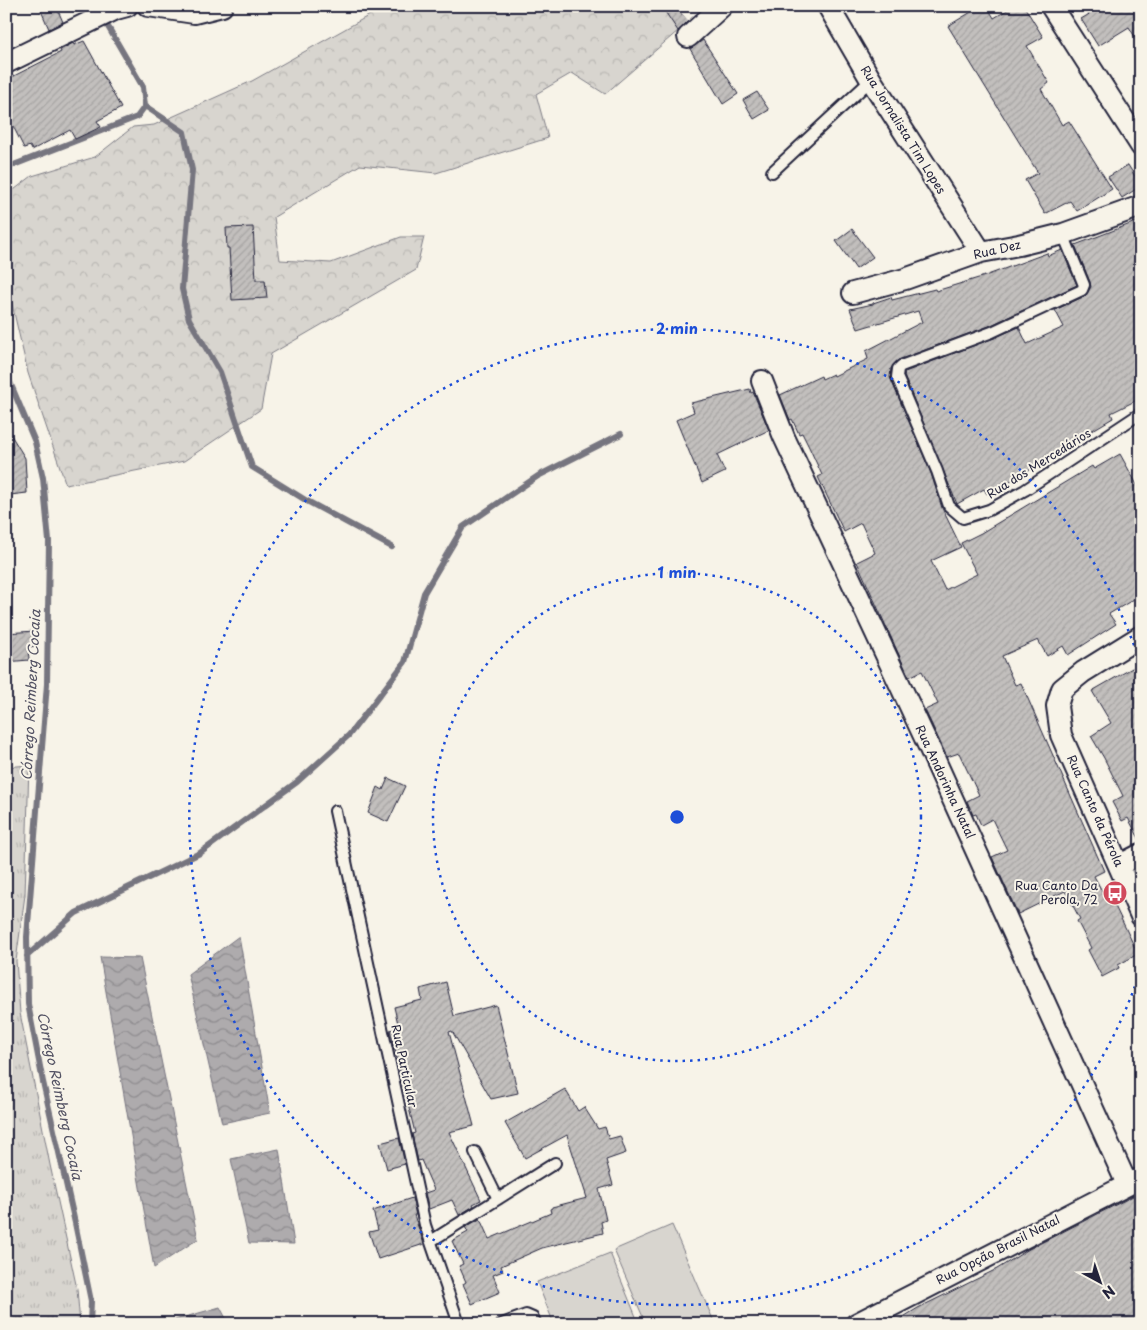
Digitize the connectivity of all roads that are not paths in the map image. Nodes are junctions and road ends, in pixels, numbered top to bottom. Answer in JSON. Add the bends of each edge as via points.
{"nodes":[{"id":1,"x":148,"y":6,"type":"edge"},
{"id":2,"x":222,"y":6,"type":"edge"},
{"id":3,"x":722,"y":6,"type":"edge"},
{"id":4,"x":828,"y":6,"type":"edge"},
{"id":5,"x":1050,"y":6,"type":"edge"},
{"id":6,"x":121,"y":8,"type":"edge"},
{"id":7,"x":688,"y":37,"type":"dead end"},
{"id":8,"x":6,"y":63,"type":"edge"},
{"id":9,"x":871,"y":80,"type":"junction"},
{"id":10,"x":1141,"y":146,"type":"edge"},
{"id":11,"x":772,"y":172,"type":"dead end"},
{"id":12,"x":1141,"y":206,"type":"edge"},
{"id":13,"x":1063,"y":234,"type":"junction"},
{"id":14,"x":981,"y":252,"type":"junction"},
{"id":15,"x":853,"y":293,"type":"dead end"},
{"id":16,"x":762,"y":381,"type":"dead end"},
{"id":17,"x":1141,"y":413,"type":"edge"},
{"id":18,"x":1141,"y":636,"type":"edge"},
{"id":19,"x":335,"y":810,"type":"dead end"},
{"id":20,"x":1141,"y":854,"type":"edge"},
{"id":21,"x":1120,"y":865,"type":"junction"},
{"id":22,"x":1141,"y":916,"type":"edge"},
{"id":23,"x":475,"y":1152,"type":"dead end"},
{"id":24,"x":555,"y":1164,"type":"dead end"},
{"id":25,"x":1134,"y":1181,"type":"edge"},
{"id":26,"x":498,"y":1199,"type":"junction"},
{"id":27,"x":431,"y":1241,"type":"junction"},
{"id":28,"x":459,"y":1324,"type":"edge"},
{"id":29,"x":502,"y":1324,"type":"edge"},
{"id":30,"x":536,"y":1324,"type":"edge"},
{"id":31,"x":856,"y":1324,"type":"edge"}],
"edges":[{"from":1,"to":2,"type":"street","via":[[194,13]]},
{"from":3,"to":7,"type":"street"},
{"from":4,"to":9,"type":"street","name":"Rua Jornalista Tim Lopes"},
{"from":5,"to":10,"type":"street"},
{"from":6,"to":8,"type":"street"},
{"from":9,"to":11,"type":"lane"},
{"from":9,"to":14,"type":"street","name":"Rua Jornalista Tim Lopes"},
{"from":12,"to":13,"type":"street","name":"Rua Dez"},
{"from":13,"to":14,"type":"street","name":"Rua Dez"},
{"from":13,"to":17,"type":"lane","name":"Rua dos Mercedários","via":[[1084,285],[1082,290],[992,332],[898,369],[897,377],[949,506],[963,518],[990,510]]},
{"from":14,"to":15,"type":"street","name":"Rua Dez","via":[[905,279]]},
{"from":16,"to":25,"type":"street","name":"Rua Andorinha Natal","via":[[784,437]]},
{"from":18,"to":21,"type":"street","name":"Rua Canto da Pérola","via":[[1062,689],[1057,706],[1061,735]]},
{"from":19,"to":27,"type":"lane","name":"Rua Particular"},
{"from":20,"to":21,"type":"street"},
{"from":21,"to":22,"type":"street","name":"Rua Canto da Pérola"},
{"from":23,"to":26,"type":"lane"},
{"from":24,"to":26,"type":"lane"},
{"from":25,"to":31,"type":"street","name":"Rua Opção Brasil Natal"},
{"from":26,"to":27,"type":"lane"},
{"from":27,"to":28,"type":"lane","name":"Rua Particular"},
{"from":29,"to":30,"type":"lane","via":[[526,1315]]}]}
